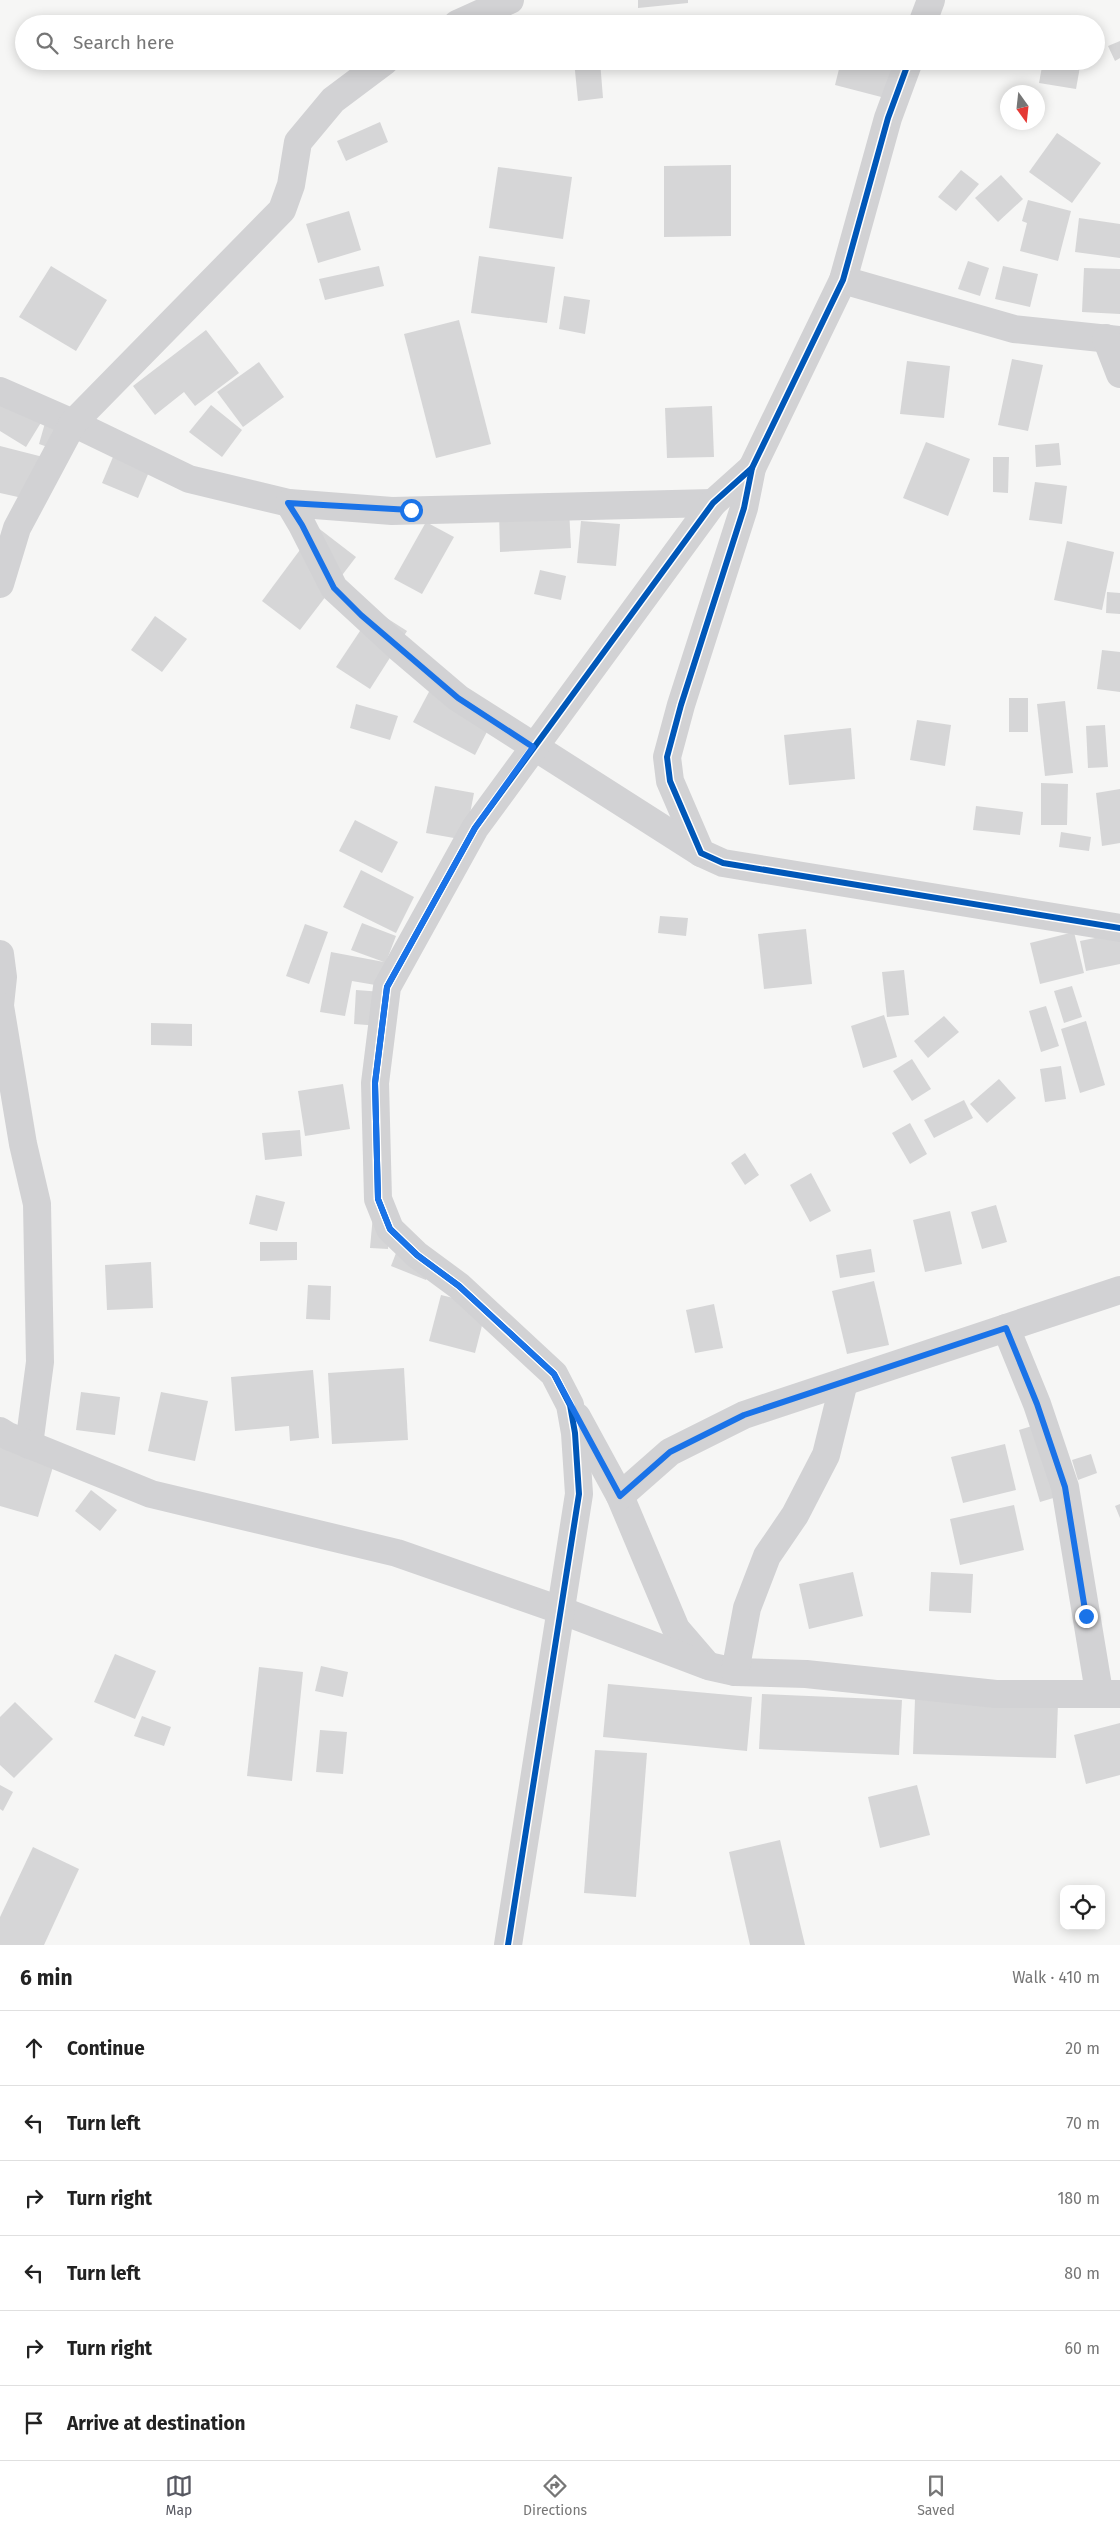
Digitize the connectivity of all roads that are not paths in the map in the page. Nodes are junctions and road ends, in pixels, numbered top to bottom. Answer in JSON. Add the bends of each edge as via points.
{"nodes":[{"id":1,"x":510,"y":0,"type":"edge"},
{"id":2,"x":931,"y":0,"type":"edge"},
{"id":3,"x":477,"y":15,"type":"edge"},
{"id":4,"x":925,"y":15,"type":"edge"},
{"id":5,"x":373,"y":70,"type":"edge"},
{"id":6,"x":906,"y":70,"type":"edge"},
{"id":7,"x":843,"y":280,"type":"junction"},
{"id":8,"x":1113,"y":339,"type":"edge"},
{"id":9,"x":1120,"y":374,"type":"edge"},
{"id":10,"x":0,"y":391,"type":"edge"},
{"id":11,"x":73,"y":423,"type":"junction"},
{"id":12,"x":752,"y":468,"type":"junction"},
{"id":13,"x":288,"y":503,"type":"junction"},
{"id":14,"x":714,"y":503,"type":"junction"},
{"id":15,"x":0,"y":584,"type":"edge"},
{"id":16,"x":533,"y":747,"type":"junction"},
{"id":17,"x":701,"y":853,"type":"junction"},
{"id":18,"x":1120,"y":928,"type":"edge"},
{"id":19,"x":0,"y":954,"type":"edge"},
{"id":20,"x":0,"y":1005,"type":"edge"},
{"id":21,"x":1120,"y":1290,"type":"edge"},
{"id":22,"x":1006,"y":1328,"type":"junction"},
{"id":23,"x":844,"y":1382,"type":"junction"},
{"id":24,"x":570,"y":1404,"type":"junction"},
{"id":25,"x":0,"y":1431,"type":"edge"},
{"id":26,"x":29,"y":1445,"type":"junction"},
{"id":27,"x":620,"y":1496,"type":"junction"},
{"id":28,"x":560,"y":1610,"type":"junction"},
{"id":29,"x":708,"y":1666,"type":"junction"},
{"id":30,"x":735,"y":1672,"type":"junction"},
{"id":31,"x":1110,"y":1693,"type":"edge"},
{"id":32,"x":508,"y":1945,"type":"edge"}],
"edges":[{"from":1,"to":3,"type":"street"},
{"from":2,"to":4,"type":"street"},
{"from":5,"to":11,"type":"street","via":[[333,100],[298,142],[291,185],[282,210]]},
{"from":6,"to":7,"type":"street","via":[[888,118]]},
{"from":7,"to":8,"type":"street","via":[[1014,329]]},
{"from":7,"to":12,"type":"street"},
{"from":8,"to":9,"type":"street"},
{"from":10,"to":11,"type":"street"},
{"from":11,"to":13,"type":"street","via":[[189,479]]},
{"from":11,"to":15,"type":"street","via":[[17,528]]},
{"from":12,"to":14,"type":"street"},
{"from":12,"to":17,"type":"street","via":[[744,508],[667,758],[670,781]]},
{"from":13,"to":14,"type":"street","via":[[392,511]]},
{"from":13,"to":16,"type":"street","via":[[334,588],[361,615],[458,698]]},
{"from":14,"to":16,"type":"street"},
{"from":16,"to":17,"type":"street"},
{"from":16,"to":24,"type":"street","via":[[475,828],[387,987],[375,1083],[378,1199],[390,1229],[417,1255],[459,1286],[554,1374]]},
{"from":17,"to":18,"type":"street","via":[[723,863]]},
{"from":19,"to":20,"type":"street","via":[[3,977]]},
{"from":20,"to":26,"type":"street","via":[[23,1144],[37,1204],[40,1362]]},
{"from":21,"to":22,"type":"street"},
{"from":22,"to":23,"type":"street"},
{"from":22,"to":31,"type":"street","via":[[1037,1404],[1065,1487]]},
{"from":23,"to":27,"type":"street","via":[[744,1415],[670,1452]]},
{"from":23,"to":30,"type":"street","via":[[826,1455],[795,1515],[767,1556],[746,1608]]},
{"from":24,"to":27,"type":"street"},
{"from":24,"to":28,"type":"street","via":[[579,1494]]},
{"from":25,"to":26,"type":"street"},
{"from":26,"to":28,"type":"street","via":[[151,1494],[397,1553]]},
{"from":27,"to":29,"type":"street","via":[[676,1629]]},
{"from":28,"to":29,"type":"street"},
{"from":28,"to":32,"type":"street"},
{"from":29,"to":30,"type":"street"},
{"from":30,"to":31,"type":"street","via":[[806,1674],[996,1694]]}]}
